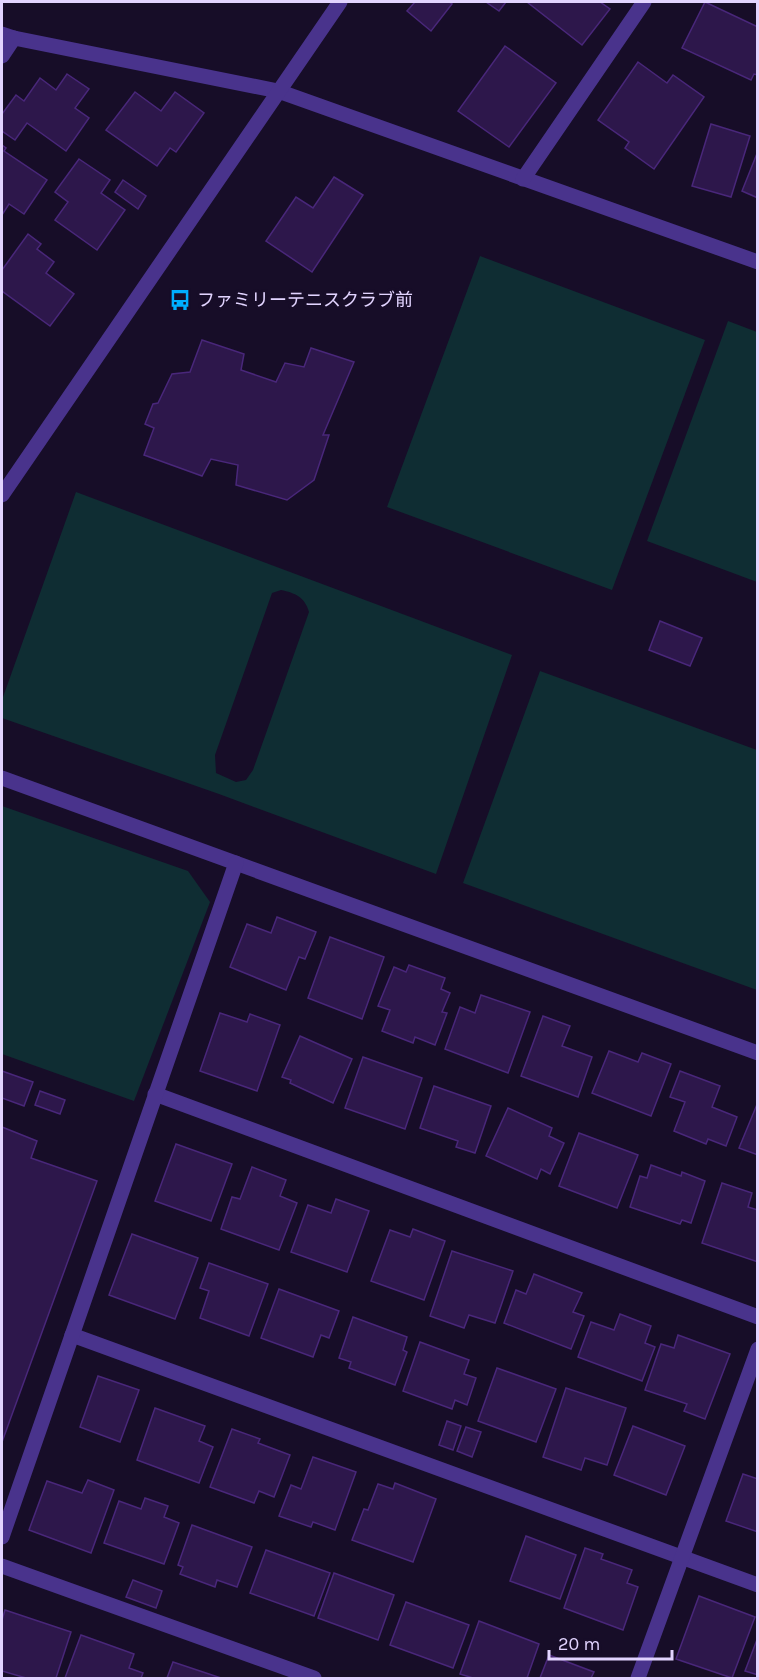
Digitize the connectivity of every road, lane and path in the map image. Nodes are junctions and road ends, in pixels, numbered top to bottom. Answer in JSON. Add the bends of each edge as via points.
{"nodes":[{"id":1,"x":340,"y":2,"type":"edge"},
{"id":2,"x":644,"y":2,"type":"edge"},
{"id":3,"x":8,"y":36,"type":"edge"},
{"id":4,"x":2,"y":56,"type":"edge"},
{"id":5,"x":278,"y":91,"type":"junction"},
{"id":6,"x":523,"y":178,"type":"junction"},
{"id":7,"x":758,"y":262,"type":"edge"},
{"id":8,"x":2,"y":495,"type":"edge"},
{"id":9,"x":2,"y":778,"type":"edge"},
{"id":10,"x":236,"y":863,"type":"junction"},
{"id":11,"x":758,"y":1053,"type":"edge"},
{"id":12,"x":155,"y":1094,"type":"junction"},
{"id":13,"x":758,"y":1317,"type":"edge"},
{"id":14,"x":72,"y":1335,"type":"junction"},
{"id":15,"x":758,"y":1349,"type":"edge"},
{"id":16,"x":2,"y":1537,"type":"edge"},
{"id":17,"x":682,"y":1557,"type":"junction"},
{"id":18,"x":2,"y":1566,"type":"edge"},
{"id":19,"x":758,"y":1585,"type":"edge"},
{"id":20,"x":314,"y":1678,"type":"edge"},
{"id":21,"x":639,"y":1678,"type":"edge"}],
"edges":[{"from":1,"to":5,"type":"street"},
{"from":2,"to":6,"type":"street"},
{"from":3,"to":4,"type":"street"},
{"from":3,"to":5,"type":"street"},
{"from":5,"to":6,"type":"street"},
{"from":5,"to":8,"type":"street"},
{"from":6,"to":7,"type":"street"},
{"from":9,"to":10,"type":"street"},
{"from":10,"to":11,"type":"street"},
{"from":10,"to":12,"type":"street"},
{"from":12,"to":13,"type":"street"},
{"from":12,"to":14,"type":"street"},
{"from":14,"to":16,"type":"street"},
{"from":14,"to":17,"type":"street"},
{"from":15,"to":17,"type":"street"},
{"from":17,"to":19,"type":"street"},
{"from":17,"to":21,"type":"street"},
{"from":18,"to":20,"type":"street"}]}
